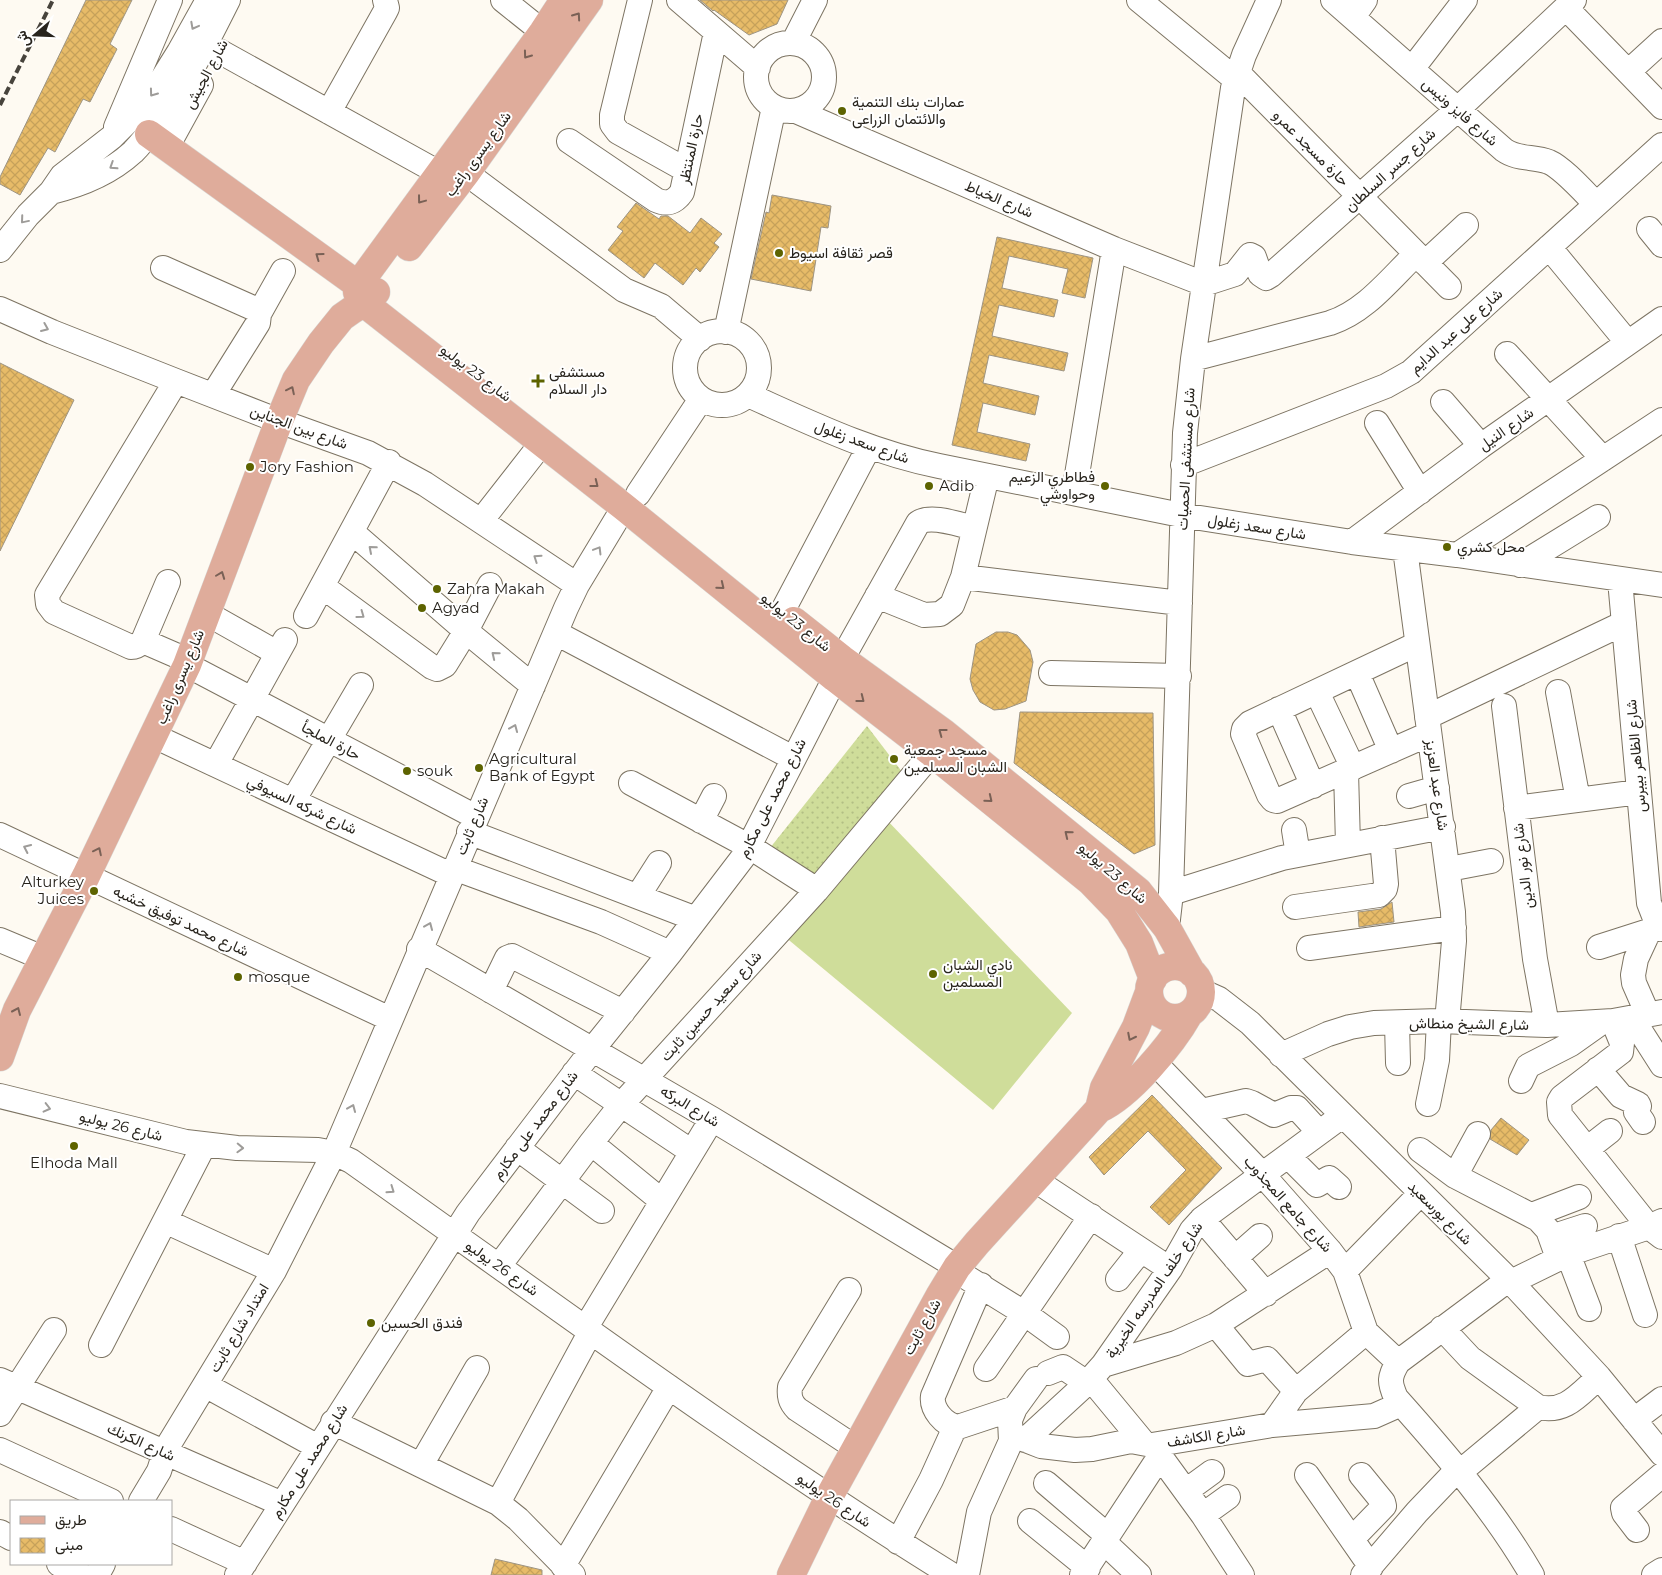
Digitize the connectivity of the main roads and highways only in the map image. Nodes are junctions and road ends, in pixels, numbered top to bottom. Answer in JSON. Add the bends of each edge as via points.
{"nodes":[{"id":1,"x":564,"y":0,"type":"edge"},
{"id":2,"x":589,"y":0,"type":"edge"},
{"id":3,"x":162,"y":133,"type":"road end"},
{"id":4,"x":453,"y":174,"type":"junction"},
{"id":5,"x":365,"y":295,"type":"junction"},
{"id":6,"x":631,"y":501,"type":"junction"},
{"id":7,"x":839,"y":669,"type":"junction"},
{"id":8,"x":1115,"y":888,"type":"junction"},
{"id":9,"x":1167,"y":928,"type":"junction"},
{"id":10,"x":1139,"y":943,"type":"junction"},
{"id":11,"x":1151,"y":986,"type":"junction"},
{"id":12,"x":1194,"y":993,"type":"junction"},
{"id":13,"x":0,"y":1057,"type":"edge"},
{"id":14,"x":1099,"y":1110,"type":"junction"},
{"id":15,"x":790,"y":1575,"type":"edge"}],
"edges":[{"from":1,"to":4,"type":"main road","name":"شارع يسرى راغب","one_way":true},
{"from":4,"to":2,"type":"main road","name":"شارع يسرى راغب","one_way":true},
{"from":5,"to":3,"type":"main road","name":"شارع 23 يوليو","one_way":true},
{"from":4,"to":5,"type":"main road","name":"شارع يسرى راغب"},
{"from":5,"to":6,"type":"main road","name":"شارع 23 يوليو"},
{"from":5,"to":6,"type":"main road","name":"شارع 23 يوليو","one_way":true,"via":[[542,443]]},
{"from":13,"to":5,"type":"main road","name":"شارع يسرى راغب","one_way":true,"via":[[17,1010],[86,876],[188,663],[278,420],[296,380],[320,343]]},
{"from":6,"to":7,"type":"main road","name":"شارع 23 يوليو","one_way":true},
{"from":6,"to":7,"type":"main road","name":"شارع 23 يوليو","via":[[782,612]]},
{"from":8,"to":7,"type":"main road","name":"شارع 23 يوليو","one_way":true,"via":[[944,733]]},
{"from":7,"to":8,"type":"main road","name":"شارع 23 يوليو","one_way":true,"via":[[932,753],[1090,881]]},
{"from":8,"to":9,"type":"main road","name":"شارع 23 يوليو","via":[[1138,891]]},
{"from":8,"to":10,"type":"main road","name":"شارع 23 يوليو","via":[[1124,919]]},
{"from":9,"to":10,"type":"main road"},
{"from":9,"to":12,"type":"main road","name":"شارع 23 يوليو"},
{"from":10,"to":11,"type":"main road","name":"شارع 23 يوليو"},
{"from":11,"to":12,"type":"main road","via":[[1158,973],[1171,966],[1186,968]]},
{"from":11,"to":12,"type":"main road","name":"شارع 23 يوليو","via":[[1151,1000],[1160,1013],[1174,1018]]},
{"from":11,"to":14,"type":"main road","name":"شارع ثابت","one_way":true,"via":[[1136,1026],[1104,1088]]},
{"from":12,"to":14,"type":"main road","name":"شارع ثابت","via":[[1169,1044],[1118,1098]]},
{"from":14,"to":15,"type":"main road","name":"شارع ثابت","via":[[956,1269],[829,1497]]}]}
